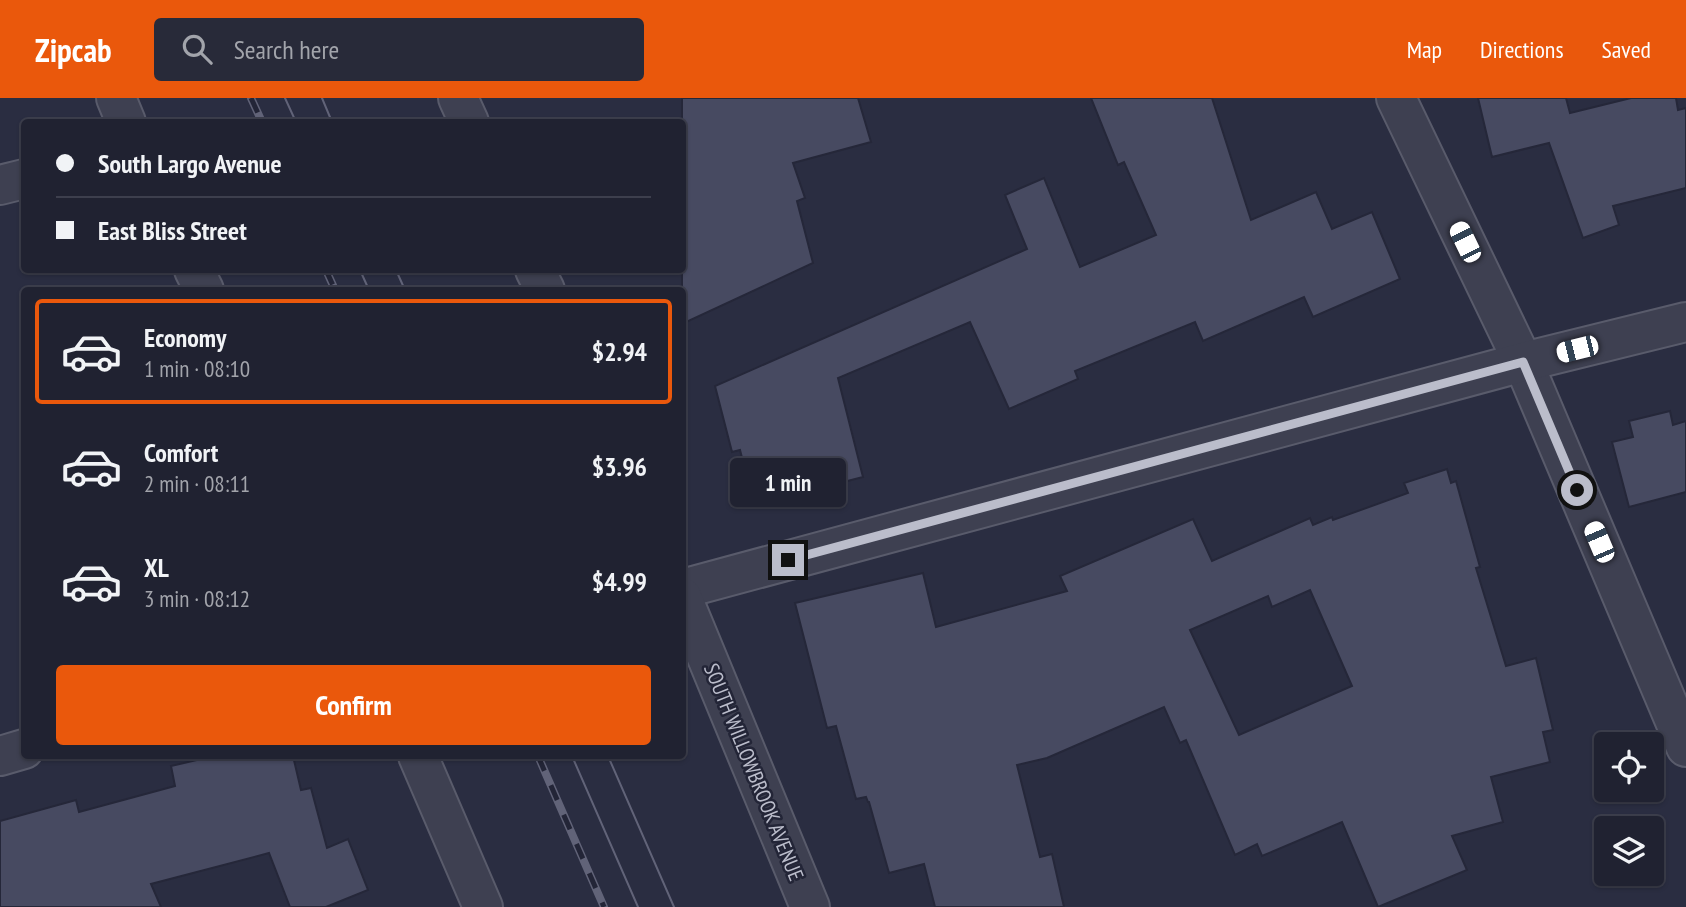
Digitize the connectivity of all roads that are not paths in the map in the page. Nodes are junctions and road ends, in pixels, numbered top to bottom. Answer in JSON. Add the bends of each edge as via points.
{"nodes":[{"id":1,"x":116,"y":98,"type":"edge"},
{"id":2,"x":458,"y":98,"type":"edge"},
{"id":3,"x":1396,"y":98,"type":"edge"},
{"id":4,"x":125,"y":119,"type":"edge"},
{"id":5,"x":468,"y":119,"type":"edge"},
{"id":6,"x":21,"y":179,"type":"edge"},
{"id":7,"x":0,"y":185,"type":"edge"},
{"id":8,"x":1686,"y":322,"type":"edge"},
{"id":9,"x":1523,"y":362,"type":"junction"},
{"id":10,"x":686,"y":588,"type":"edge"},
{"id":11,"x":686,"y":607,"type":"edge"},
{"id":12,"x":1686,"y":747,"type":"edge"},
{"id":13,"x":21,"y":750,"type":"edge"},
{"id":14,"x":0,"y":755,"type":"edge"},
{"id":15,"x":419,"y":759,"type":"edge"},
{"id":16,"x":484,"y":907,"type":"edge"},
{"id":17,"x":810,"y":907,"type":"edge"}],
"edges":[{"from":1,"to":4,"type":"street"},
{"from":2,"to":5,"type":"street"},
{"from":3,"to":9,"type":"street"},
{"from":6,"to":7,"type":"street"},
{"from":8,"to":9,"type":"street"},
{"from":9,"to":10,"type":"street"},
{"from":9,"to":12,"type":"street"},
{"from":11,"to":17,"type":"street","name":"SOUTH WILLOWBROOK AVENUE"},
{"from":13,"to":14,"type":"street"},
{"from":15,"to":16,"type":"street"}]}
